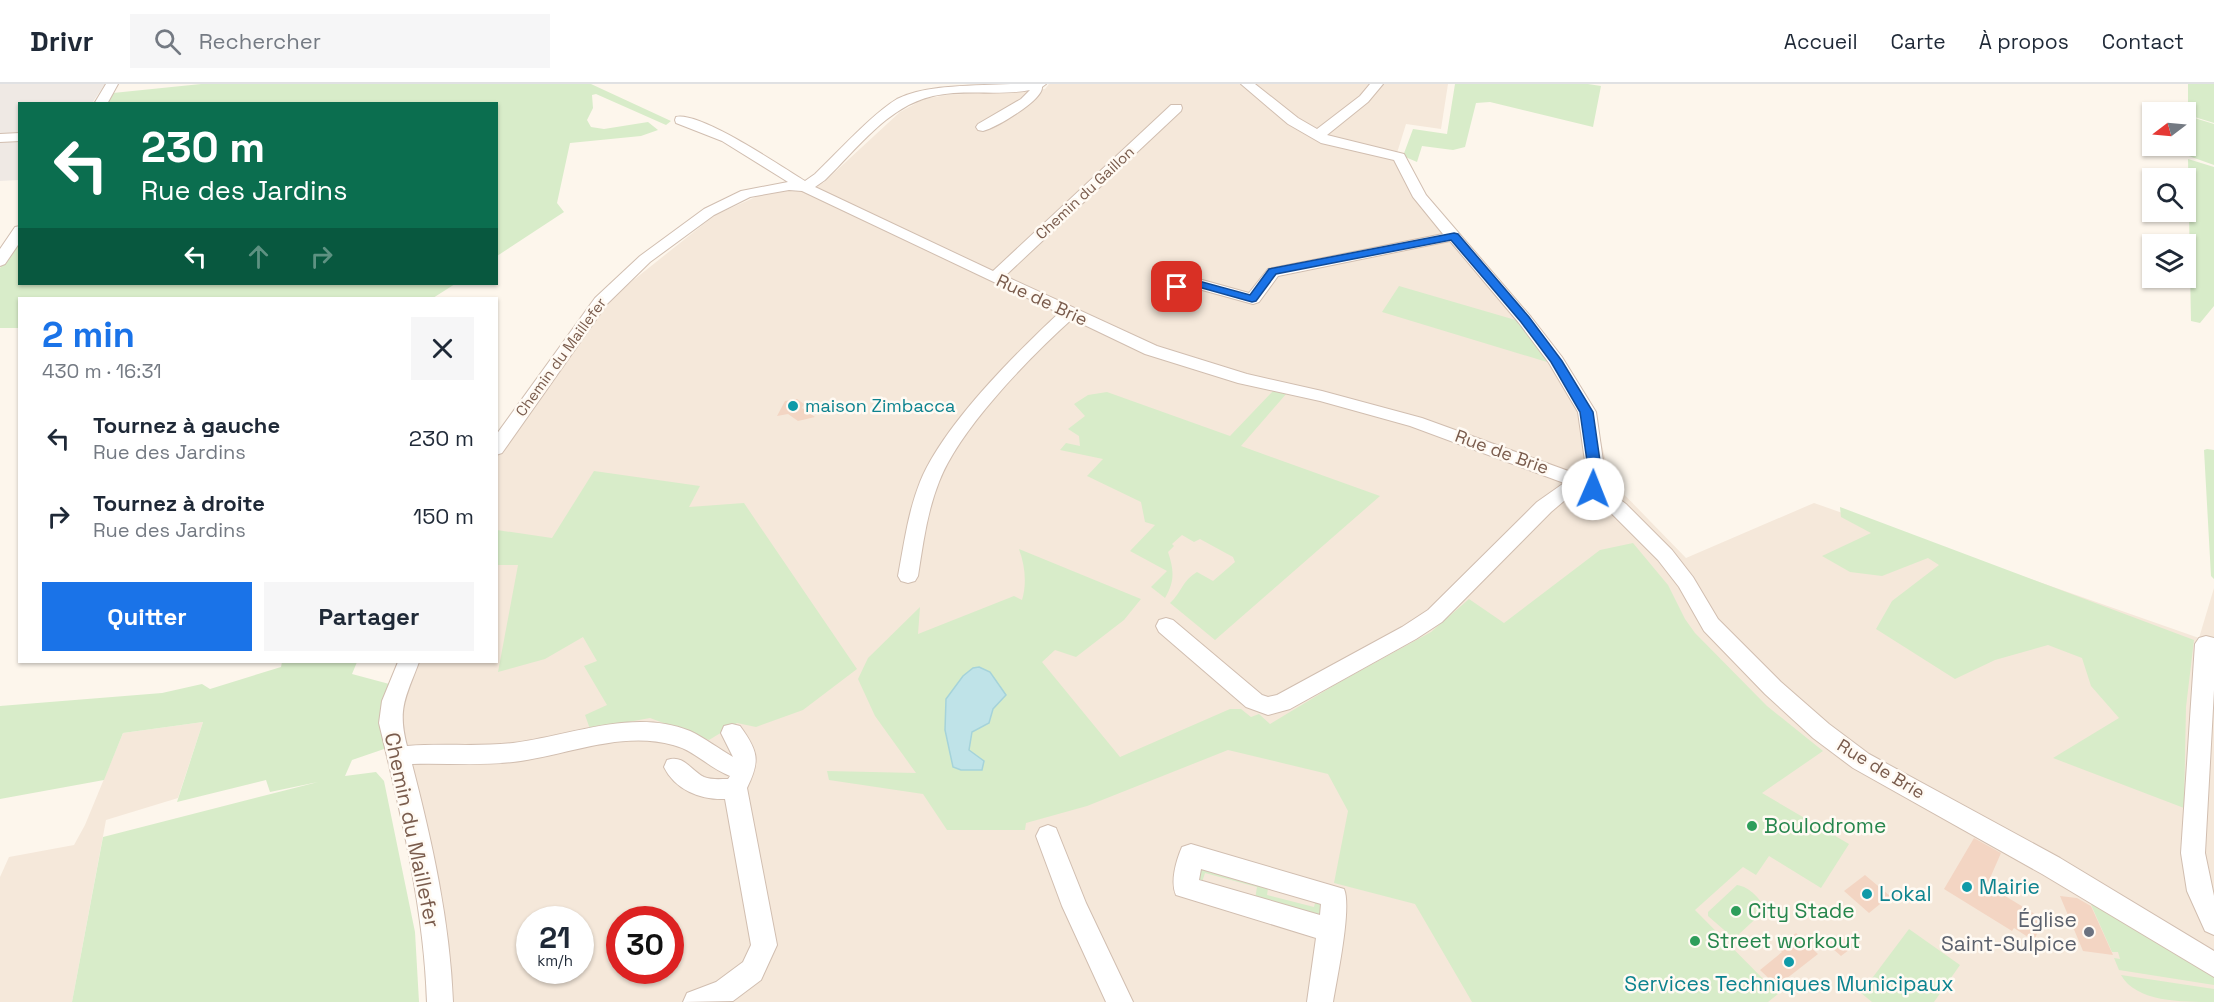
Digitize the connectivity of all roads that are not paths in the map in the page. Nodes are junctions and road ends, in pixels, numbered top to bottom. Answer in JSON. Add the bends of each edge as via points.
{"nodes":[{"id":1,"x":112,"y":84,"type":"edge"},
{"id":2,"x":1247,"y":84,"type":"edge"},
{"id":3,"x":1377,"y":84,"type":"edge"},
{"id":4,"x":1038,"y":85,"type":"edge"},
{"id":5,"x":101,"y":102,"type":"edge"},
{"id":6,"x":1176,"y":108,"type":"dead end"},
{"id":7,"x":681,"y":120,"type":"dead end"},
{"id":8,"x":982,"y":127,"type":"dead end"},
{"id":9,"x":1318,"y":135,"type":"junction"},
{"id":10,"x":18,"y":137,"type":"edge"},
{"id":11,"x":0,"y":138,"type":"edge"},
{"id":12,"x":805,"y":187,"type":"junction"},
{"id":13,"x":18,"y":233,"type":"edge"},
{"id":14,"x":1454,"y":236,"type":"junction"},
{"id":15,"x":0,"y":261,"type":"edge"},
{"id":16,"x":994,"y":278,"type":"junction"},
{"id":17,"x":1177,"y":287,"type":"dead end"},
{"id":18,"x":1069,"y":313,"type":"junction"},
{"id":19,"x":498,"y":446,"type":"edge"},
{"id":20,"x":1587,"y":486,"type":"junction"},
{"id":21,"x":908,"y":576,"type":"dead end"},
{"id":22,"x":1166,"y":626,"type":"dead end"},
{"id":23,"x":2214,"y":648,"type":"edge"},
{"id":24,"x":408,"y":663,"type":"edge"},
{"id":25,"x":732,"y":733,"type":"dead end"},
{"id":26,"x":399,"y":756,"type":"junction"},
{"id":27,"x":675,"y":767,"type":"dead end"},
{"id":28,"x":740,"y":779,"type":"junction"},
{"id":29,"x":1048,"y":836,"type":"dead end"},
{"id":30,"x":2214,"y":923,"type":"edge"},
{"id":31,"x":1332,"y":931,"type":"junction"},
{"id":32,"x":2214,"y":965,"type":"edge"},
{"id":33,"x":730,"y":997,"type":"edge"},
{"id":34,"x":440,"y":1002,"type":"edge"},
{"id":35,"x":696,"y":1002,"type":"edge"},
{"id":36,"x":1120,"y":1002,"type":"edge"},
{"id":37,"x":1320,"y":1002,"type":"edge"}],
"edges":[{"from":1,"to":5,"type":"street"},
{"from":2,"to":9,"type":"street"},
{"from":3,"to":9,"type":"street"},
{"from":4,"to":8,"type":"street","via":[[1025,102]]},
{"from":4,"to":12,"type":"street","via":[[934,92],[903,101]]},
{"from":6,"to":16,"type":"street","name":"Chemin du Gaillon"},
{"from":7,"to":12,"type":"street","name":"Rue de Brie","via":[[727,138]]},
{"from":9,"to":14,"type":"street","via":[[1399,157],[1420,198]]},
{"from":10,"to":11,"type":"street"},
{"from":12,"to":16,"type":"street","name":"Rue de Brie"},
{"from":12,"to":19,"type":"street","name":"Chemin du Maillefer","via":[[765,189],[728,202],[688,225],[645,259],[600,301]]},
{"from":13,"to":15,"type":"street"},
{"from":14,"to":17,"type":"street","via":[[1273,272],[1252,299],[1195,283]]},
{"from":14,"to":20,"type":"street","via":[[1556,361],[1587,412],[1594,468]]},
{"from":16,"to":18,"type":"street","name":"Rue de Brie"},
{"from":18,"to":20,"type":"street","name":"Rue de Brie","via":[[1150,350],[1206,369],[1416,422],[1553,470]]},
{"from":18,"to":21,"type":"street","via":[[993,389],[936,467],[923,502]]},
{"from":20,"to":22,"type":"street","via":[[1564,490],[1544,507],[1435,616],[1282,702],[1269,706],[1254,701]]},
{"from":20,"to":32,"type":"street","name":"Rue de Brie","via":[[1619,509],[1665,555],[1711,626],[1821,731],[1862,761],[2050,866]]},
{"from":23,"to":30,"type":"street","via":[[2205,644],[2193,853],[2199,891]]},
{"from":24,"to":26,"type":"street","name":"Chemin du Maillefer","via":[[393,701],[390,723]]},
{"from":25,"to":28,"type":"street","via":[[746,754]]},
{"from":26,"to":28,"type":"street","via":[[510,753],[590,737],[673,735],[696,746]]},
{"from":26,"to":34,"type":"street","name":"Chemin du Maillefer","via":[[427,890]]},
{"from":27,"to":28,"type":"street","via":[[695,785],[712,790]]},
{"from":28,"to":33,"type":"street","via":[[764,945],[752,971]]},
{"from":29,"to":36,"type":"street","via":[[1075,906]]},
{"from":31,"to":31,"type":"street","via":[[1335,897],[1191,855],[1185,887]]},
{"from":31,"to":37,"type":"street"},
{"from":33,"to":35,"type":"street"}]}
